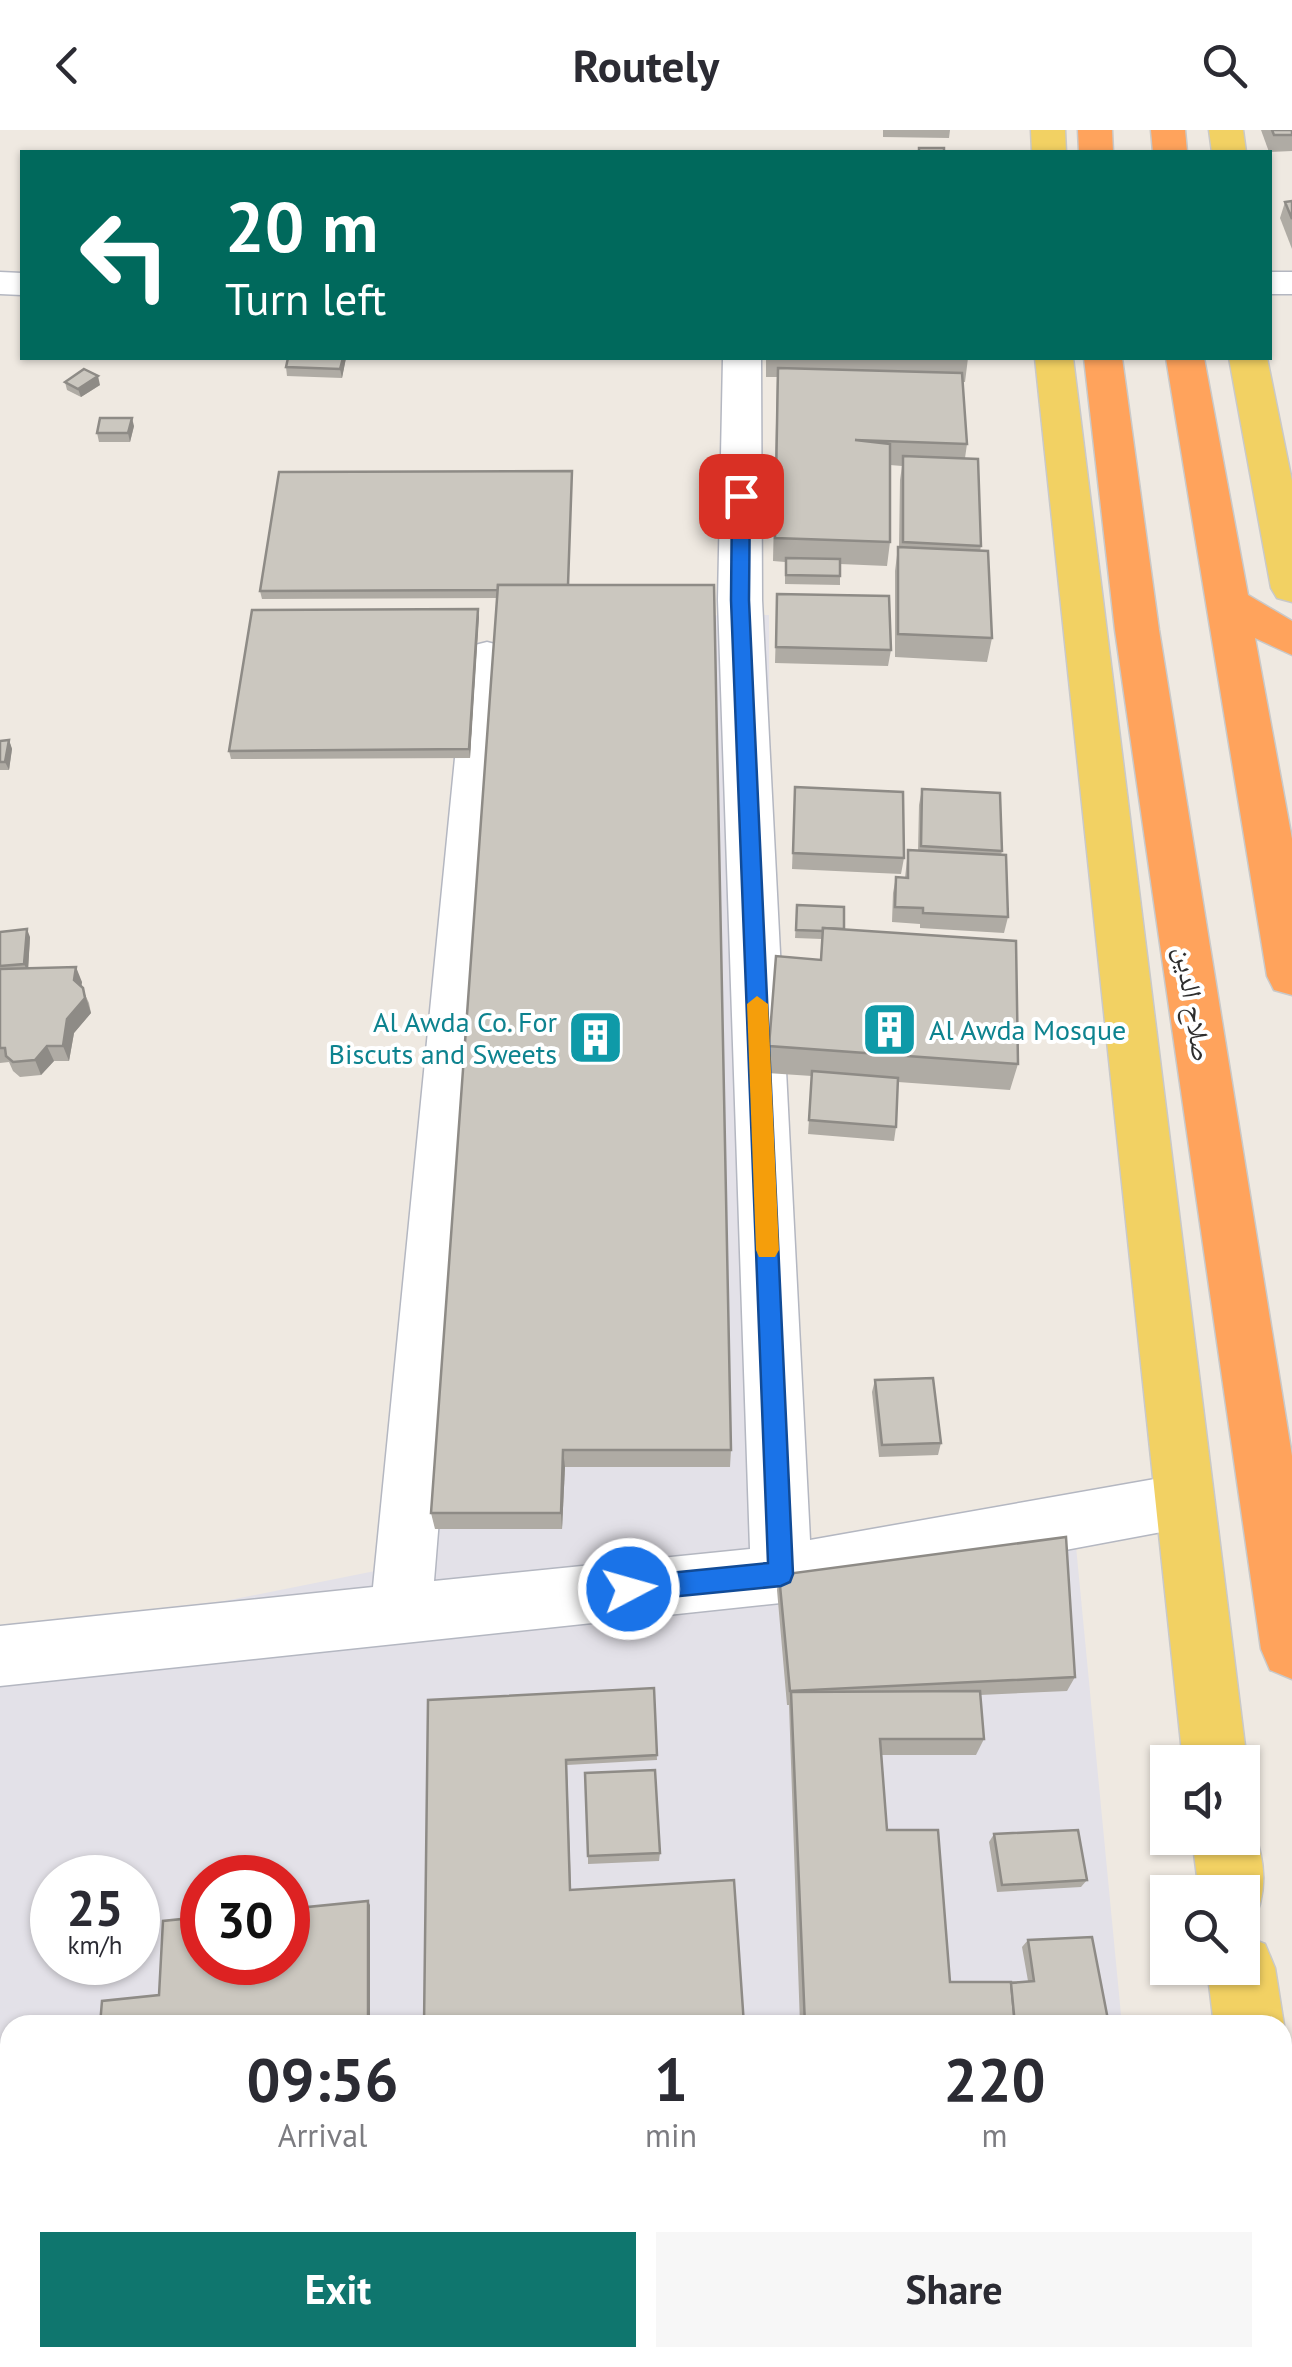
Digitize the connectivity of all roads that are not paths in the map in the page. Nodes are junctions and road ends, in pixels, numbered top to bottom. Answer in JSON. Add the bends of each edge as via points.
{"nodes":[{"id":1,"x":742,"y":360,"type":"edge"},
{"id":2,"x":1054,"y":360,"type":"edge"},
{"id":3,"x":1103,"y":360,"type":"edge"},
{"id":4,"x":1185,"y":360,"type":"edge"},
{"id":5,"x":1248,"y":360,"type":"edge"},
{"id":6,"x":1292,"y":588,"type":"edge"},
{"id":7,"x":1225,"y":601,"type":"junction"},
{"id":8,"x":1292,"y":640,"type":"edge"},
{"id":9,"x":486,"y":657,"type":"dead end"},
{"id":10,"x":1292,"y":976,"type":"edge"},
{"id":11,"x":1183,"y":1501,"type":"junction"},
{"id":12,"x":781,"y":1574,"type":"junction"},
{"id":13,"x":401,"y":1612,"type":"junction"},
{"id":14,"x":1292,"y":1649,"type":"edge"},
{"id":15,"x":0,"y":1656,"type":"edge"},
{"id":16,"x":1213,"y":1745,"type":"edge"},
{"id":17,"x":1244,"y":1985,"type":"edge"},
{"id":18,"x":1248,"y":2015,"type":"edge"}],
"edges":[{"from":1,"to":12,"type":"street","via":[[740,600]]},
{"from":2,"to":11,"type":"main road"},
{"from":3,"to":14,"type":"highway","name":"صلاح الدين","via":[[1137,630]]},
{"from":4,"to":7,"type":"highway"},
{"from":5,"to":6,"type":"main road"},
{"from":7,"to":8,"type":"highway"},
{"from":7,"to":10,"type":"highway"},
{"from":9,"to":13,"type":"street"},
{"from":11,"to":12,"type":"street"},
{"from":11,"to":16,"type":"main road"},
{"from":12,"to":13,"type":"street"},
{"from":13,"to":15,"type":"street"},
{"from":17,"to":18,"type":"main road"}]}
